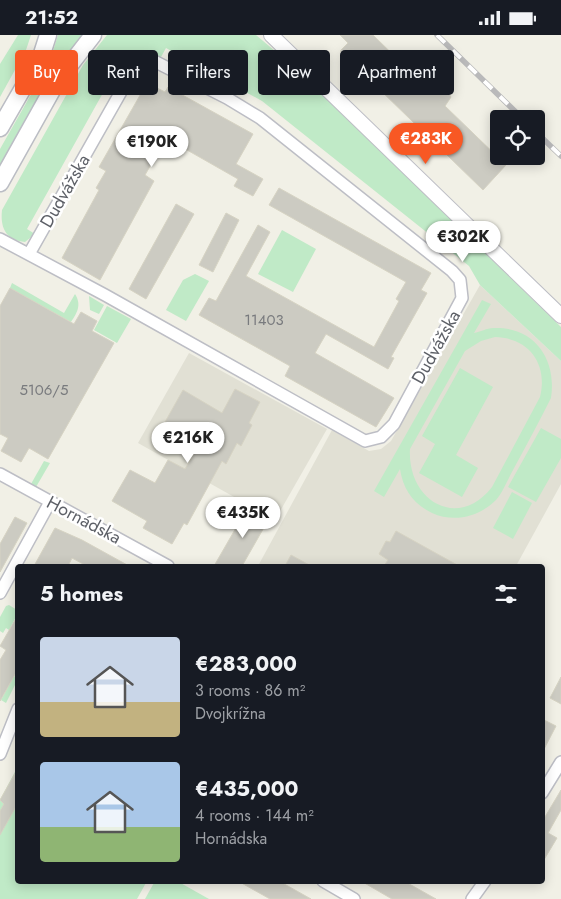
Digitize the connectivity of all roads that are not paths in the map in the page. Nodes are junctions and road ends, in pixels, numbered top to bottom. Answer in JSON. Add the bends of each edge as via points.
{"nodes":[{"id":1,"x":48,"y":35,"type":"edge"},
{"id":2,"x":93,"y":35,"type":"edge"},
{"id":3,"x":271,"y":35,"type":"edge"},
{"id":4,"x":0,"y":128,"type":"edge"},
{"id":5,"x":0,"y":183,"type":"edge"},
{"id":6,"x":0,"y":239,"type":"edge"},
{"id":7,"x":30,"y":254,"type":"junction"},
{"id":8,"x":561,"y":316,"type":"edge"},
{"id":9,"x":0,"y":474,"type":"edge"},
{"id":10,"x":50,"y":502,"type":"junction"},
{"id":11,"x":16,"y":564,"type":"edge"},
{"id":12,"x":164,"y":564,"type":"edge"},
{"id":13,"x":15,"y":566,"type":"edge"},
{"id":14,"x":0,"y":593,"type":"edge"},
{"id":15,"x":15,"y":715,"type":"edge"},
{"id":16,"x":0,"y":753,"type":"edge"},
{"id":17,"x":560,"y":765,"type":"edge"},
{"id":18,"x":545,"y":788,"type":"edge"},
{"id":19,"x":330,"y":884,"type":"edge"},
{"id":20,"x":483,"y":884,"type":"edge"},
{"id":21,"x":354,"y":899,"type":"edge"},
{"id":22,"x":472,"y":899,"type":"edge"}],
"edges":[{"from":1,"to":4,"type":"main road","via":[[41,57]]},
{"from":2,"to":5,"type":"main road","via":[[56,83]]},
{"from":3,"to":8,"type":"street"},
{"from":6,"to":7,"type":"street","name":"Dudvážska"},
{"from":7,"to":7,"type":"street","name":"Dudvážska","via":[[365,441],[381,437],[394,423],[462,297],[460,280],[452,271],[260,118],[152,61],[135,67]]},
{"from":9,"to":10,"type":"street","name":"Hornádska"},
{"from":10,"to":11,"type":"street"},
{"from":10,"to":12,"type":"street","name":"Hornádska"},
{"from":13,"to":14,"type":"street"},
{"from":15,"to":16,"type":"street"},
{"from":17,"to":18,"type":"street"},
{"from":19,"to":21,"type":"street"},
{"from":20,"to":22,"type":"street"}]}
